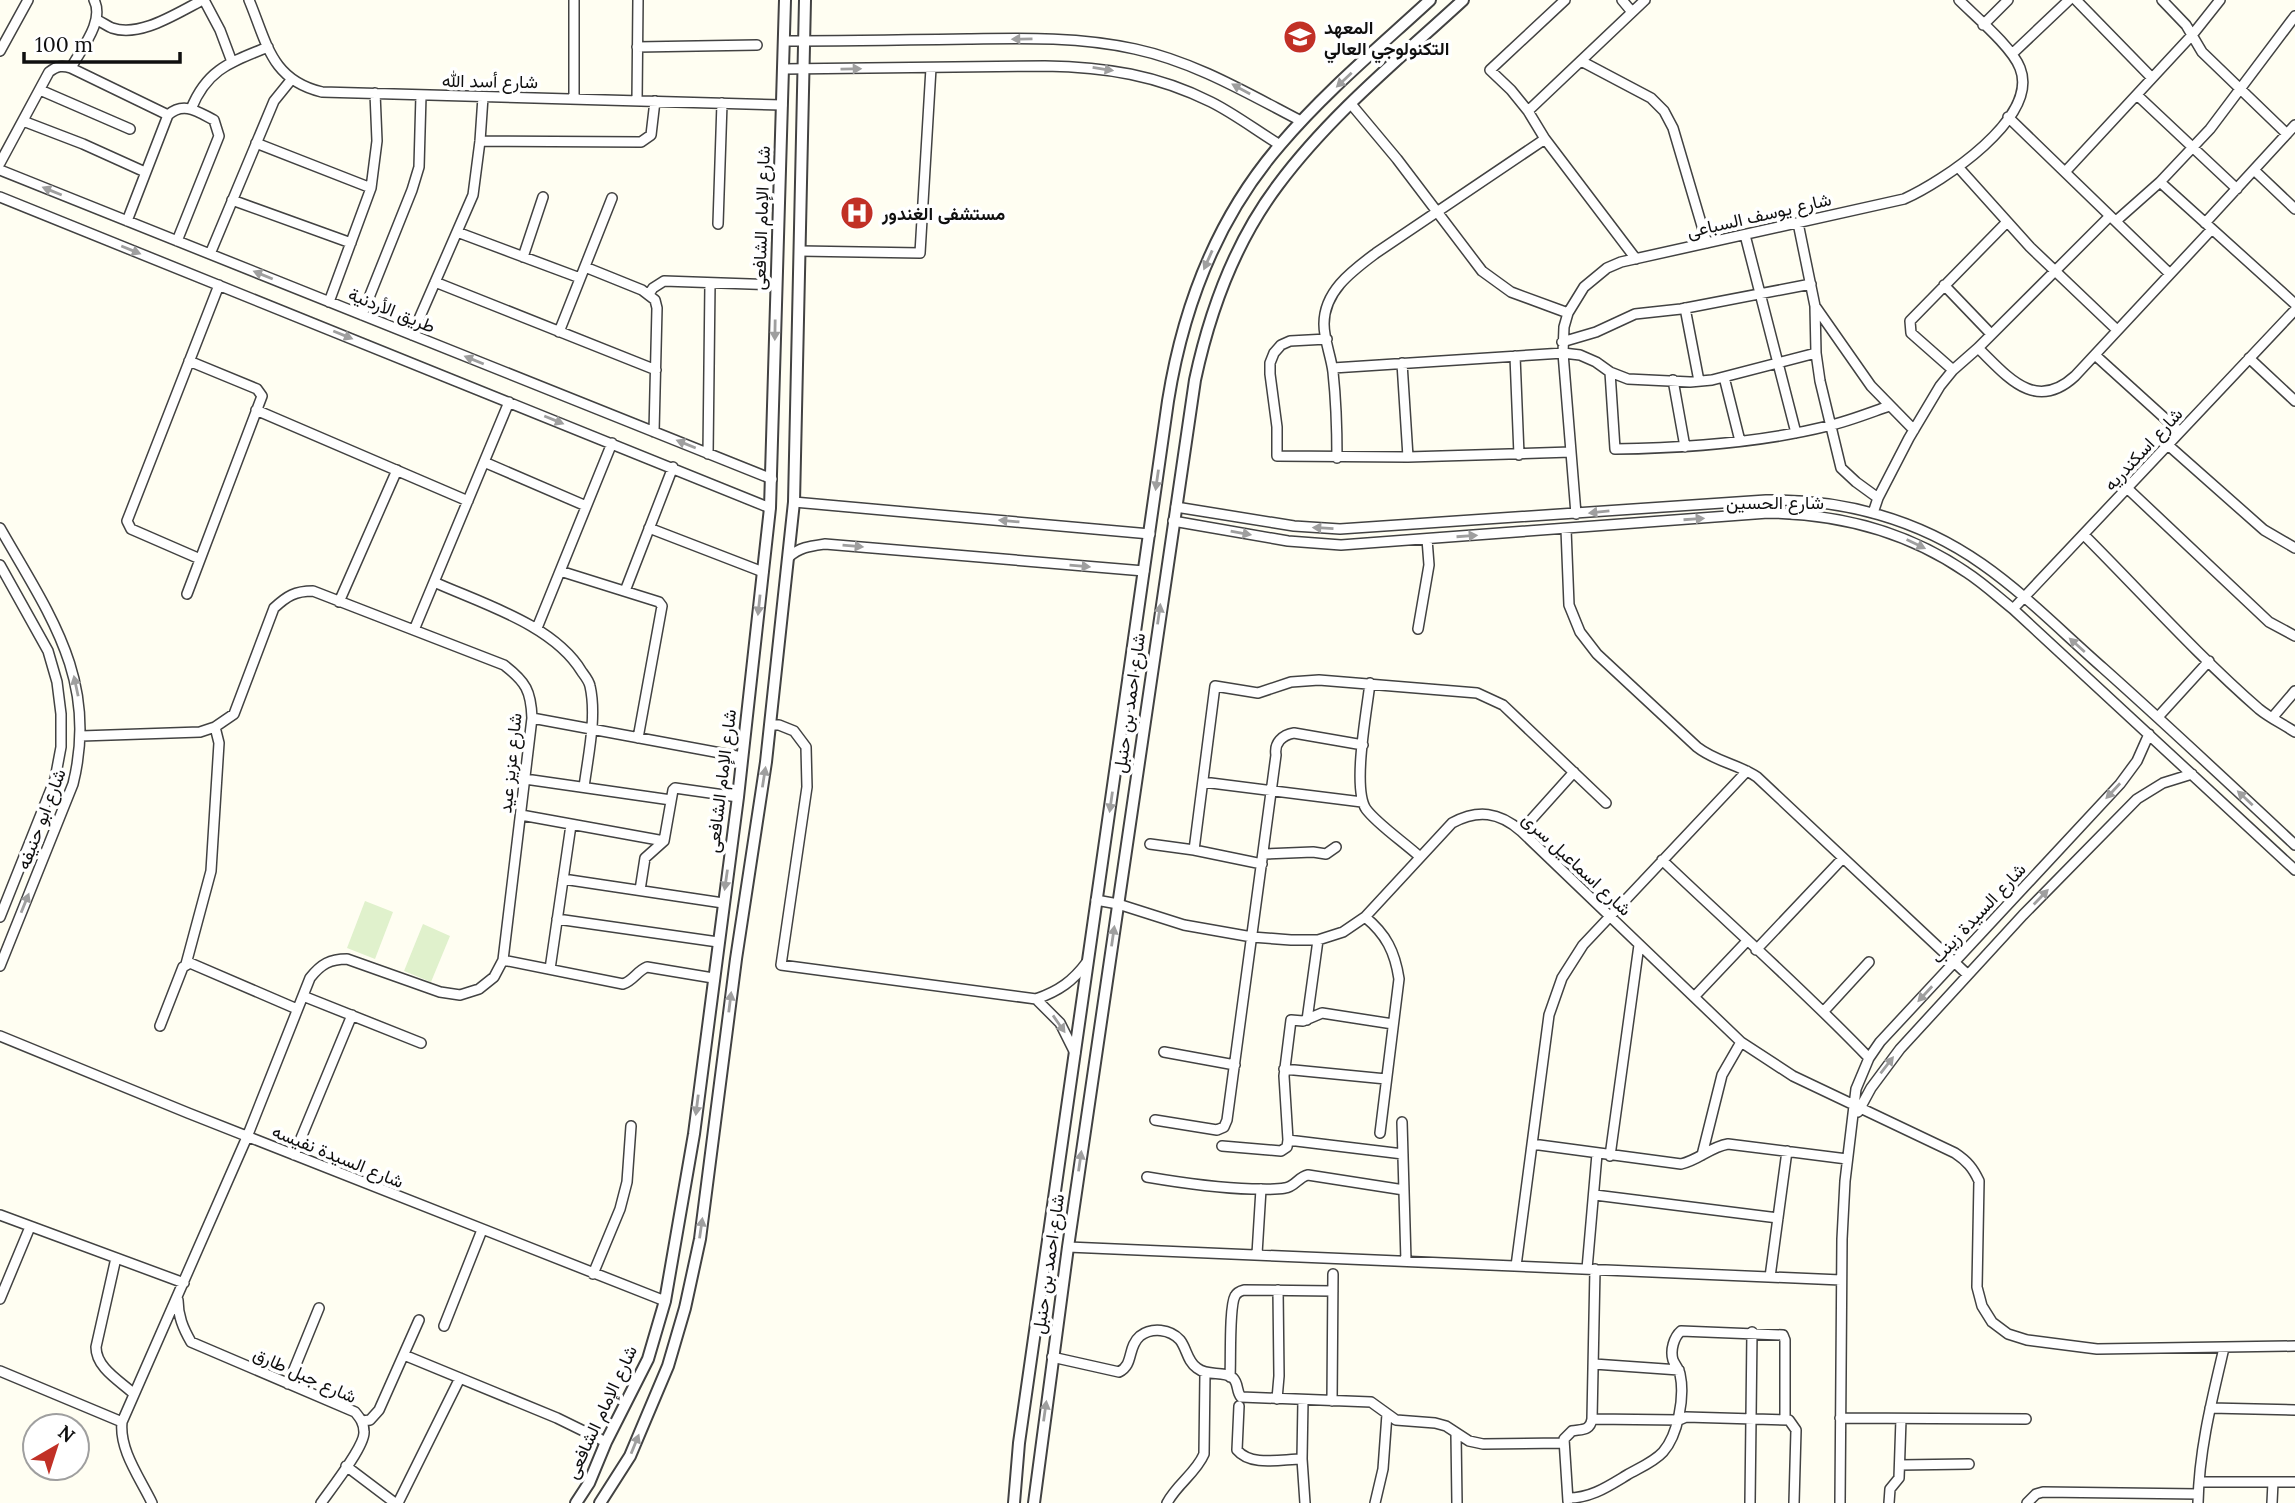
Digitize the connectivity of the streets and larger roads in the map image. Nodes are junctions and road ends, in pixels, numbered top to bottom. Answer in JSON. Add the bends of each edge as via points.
{"nodes":[{"id":1,"x":28,"y":0,"type":"edge"},
{"id":2,"x":94,"y":0,"type":"edge"},
{"id":3,"x":203,"y":0,"type":"edge"},
{"id":4,"x":249,"y":0,"type":"edge"},
{"id":5,"x":574,"y":0,"type":"edge"},
{"id":6,"x":638,"y":0,"type":"edge"},
{"id":7,"x":785,"y":0,"type":"edge"},
{"id":8,"x":805,"y":0,"type":"edge"},
{"id":9,"x":1430,"y":0,"type":"edge"},
{"id":10,"x":1444,"y":0,"type":"edge"},
{"id":11,"x":1463,"y":0,"type":"edge"},
{"id":12,"x":1565,"y":0,"type":"edge"},
{"id":13,"x":1622,"y":0,"type":"edge"},
{"id":14,"x":1644,"y":0,"type":"edge"},
{"id":15,"x":1959,"y":0,"type":"edge"},
{"id":16,"x":2008,"y":0,"type":"edge"},
{"id":17,"x":2069,"y":0,"type":"edge"},
{"id":18,"x":2076,"y":0,"type":"edge"},
{"id":19,"x":2162,"y":0,"type":"edge"},
{"id":20,"x":2220,"y":0,"type":"edge"},
{"id":21,"x":1453,"y":9,"type":"junction"},
{"id":22,"x":1632,"y":12,"type":"junction"},
{"id":23,"x":2295,"y":16,"type":"edge"},
{"id":24,"x":97,"y":20,"type":"junction"},
{"id":25,"x":1983,"y":24,"type":"junction"},
{"id":26,"x":2193,"y":34,"type":"junction"},
{"id":27,"x":784,"y":41,"type":"junction"},
{"id":28,"x":804,"y":41,"type":"junction"},
{"id":29,"x":757,"y":46,"type":"dead end"},
{"id":30,"x":268,"y":47,"type":"junction"},
{"id":31,"x":637,"y":47,"type":"junction"},
{"id":32,"x":0,"y":51,"type":"edge"},
{"id":33,"x":2012,"y":54,"type":"junction"},
{"id":34,"x":1581,"y":61,"type":"junction"},
{"id":35,"x":232,"y":62,"type":"junction"},
{"id":36,"x":71,"y":68,"type":"junction"},
{"id":37,"x":932,"y":68,"type":"junction"},
{"id":38,"x":783,"y":69,"type":"junction"},
{"id":39,"x":804,"y":69,"type":"junction"},
{"id":40,"x":2152,"y":78,"type":"junction"},
{"id":41,"x":291,"y":80,"type":"junction"},
{"id":42,"x":2241,"y":89,"type":"junction"},
{"id":43,"x":40,"y":90,"type":"junction"},
{"id":44,"x":375,"y":93,"type":"junction"},
{"id":45,"x":421,"y":95,"type":"junction"},
{"id":46,"x":2137,"y":95,"type":"junction"},
{"id":47,"x":483,"y":97,"type":"junction"},
{"id":48,"x":574,"y":99,"type":"junction"},
{"id":49,"x":636,"y":101,"type":"junction"},
{"id":50,"x":655,"y":101,"type":"junction"},
{"id":51,"x":722,"y":103,"type":"junction"},
{"id":52,"x":1351,"y":104,"type":"junction"},
{"id":53,"x":782,"y":105,"type":"junction"},
{"id":54,"x":191,"y":109,"type":"junction"},
{"id":55,"x":1528,"y":111,"type":"junction"},
{"id":56,"x":169,"y":116,"type":"junction"},
{"id":57,"x":2008,"y":117,"type":"junction"},
{"id":58,"x":23,"y":121,"type":"junction"},
{"id":59,"x":1301,"y":121,"type":"junction"},
{"id":60,"x":2295,"y":125,"type":"edge"},
{"id":61,"x":130,"y":129,"type":"dead end"},
{"id":62,"x":2287,"y":134,"type":"junction"},
{"id":63,"x":1545,"y":139,"type":"junction"},
{"id":64,"x":480,"y":141,"type":"junction"},
{"id":65,"x":256,"y":143,"type":"junction"},
{"id":66,"x":1280,"y":145,"type":"junction"},
{"id":67,"x":2193,"y":148,"type":"junction"},
{"id":68,"x":0,"y":163,"type":"edge"},
{"id":69,"x":1959,"y":168,"type":"junction"},
{"id":70,"x":0,"y":170,"type":"edge"},
{"id":71,"x":2254,"y":170,"type":"junction"},
{"id":72,"x":145,"y":172,"type":"junction"},
{"id":73,"x":2065,"y":172,"type":"junction"},
{"id":74,"x":2160,"y":182,"type":"junction"},
{"id":75,"x":371,"y":188,"type":"junction"},
{"id":76,"x":2237,"y":189,"type":"junction"},
{"id":77,"x":0,"y":197,"type":"edge"},
{"id":78,"x":543,"y":197,"type":"dead end"},
{"id":79,"x":612,"y":198,"type":"dead end"},
{"id":80,"x":233,"y":200,"type":"junction"},
{"id":81,"x":2295,"y":209,"type":"edge"},
{"id":82,"x":1437,"y":213,"type":"junction"},
{"id":83,"x":2113,"y":218,"type":"junction"},
{"id":84,"x":127,"y":221,"type":"junction"},
{"id":85,"x":2007,"y":222,"type":"junction"},
{"id":86,"x":1798,"y":223,"type":"junction"},
{"id":87,"x":719,"y":224,"type":"dead end"},
{"id":88,"x":2209,"y":226,"type":"junction"},
{"id":89,"x":457,"y":232,"type":"junction"},
{"id":90,"x":1745,"y":234,"type":"junction"},
{"id":91,"x":177,"y":241,"type":"junction"},
{"id":92,"x":351,"y":243,"type":"junction"},
{"id":93,"x":1707,"y":243,"type":"junction"},
{"id":94,"x":800,"y":251,"type":"junction"},
{"id":95,"x":210,"y":254,"type":"junction"},
{"id":96,"x":523,"y":257,"type":"junction"},
{"id":97,"x":1636,"y":259,"type":"junction"},
{"id":98,"x":584,"y":267,"type":"junction"},
{"id":99,"x":2054,"y":271,"type":"junction"},
{"id":100,"x":2170,"y":274,"type":"junction"},
{"id":101,"x":580,"y":278,"type":"junction"},
{"id":102,"x":435,"y":282,"type":"junction"},
{"id":103,"x":710,"y":283,"type":"junction"},
{"id":104,"x":1811,"y":284,"type":"junction"},
{"id":105,"x":219,"y":285,"type":"junction"},
{"id":106,"x":776,"y":285,"type":"junction"},
{"id":107,"x":1944,"y":285,"type":"junction"},
{"id":108,"x":649,"y":294,"type":"junction"},
{"id":109,"x":1761,"y":294,"type":"junction"},
{"id":110,"x":329,"y":302,"type":"junction"},
{"id":111,"x":2295,"y":304,"type":"edge"},
{"id":112,"x":1815,"y":306,"type":"junction"},
{"id":113,"x":1189,"y":307,"type":"junction"},
{"id":114,"x":1685,"y":308,"type":"junction"},
{"id":115,"x":2295,"y":310,"type":"edge"},
{"id":116,"x":1568,"y":313,"type":"junction"},
{"id":117,"x":362,"y":315,"type":"junction"},
{"id":118,"x":1211,"y":315,"type":"junction"},
{"id":119,"x":2117,"y":330,"type":"junction"},
{"id":120,"x":559,"y":332,"type":"junction"},
{"id":121,"x":1991,"y":334,"type":"junction"},
{"id":122,"x":412,"y":335,"type":"junction"},
{"id":123,"x":1327,"y":339,"type":"junction"},
{"id":124,"x":1562,"y":342,"type":"junction"},
{"id":125,"x":1978,"y":348,"type":"junction"},
{"id":126,"x":1563,"y":353,"type":"junction"},
{"id":127,"x":1816,"y":353,"type":"junction"},
{"id":128,"x":2095,"y":355,"type":"junction"},
{"id":129,"x":1515,"y":356,"type":"junction"},
{"id":130,"x":2249,"y":358,"type":"junction"},
{"id":131,"x":190,"y":361,"type":"junction"},
{"id":132,"x":1402,"y":363,"type":"junction"},
{"id":133,"x":1778,"y":363,"type":"junction"},
{"id":134,"x":1333,"y":368,"type":"junction"},
{"id":135,"x":656,"y":370,"type":"junction"},
{"id":136,"x":1953,"y":370,"type":"junction"},
{"id":137,"x":1611,"y":372,"type":"junction"},
{"id":138,"x":1724,"y":377,"type":"junction"},
{"id":139,"x":1672,"y":380,"type":"junction"},
{"id":140,"x":1699,"y":381,"type":"junction"},
{"id":141,"x":2295,"y":401,"type":"edge"},
{"id":142,"x":509,"y":402,"type":"junction"},
{"id":143,"x":1889,"y":406,"type":"junction"},
{"id":144,"x":256,"y":410,"type":"junction"},
{"id":145,"x":1830,"y":425,"type":"junction"},
{"id":146,"x":1914,"y":430,"type":"junction"},
{"id":147,"x":654,"y":432,"type":"junction"},
{"id":148,"x":2180,"y":432,"type":"junction"},
{"id":149,"x":1796,"y":433,"type":"junction"},
{"id":150,"x":1740,"y":441,"type":"junction"},
{"id":151,"x":612,"y":443,"type":"junction"},
{"id":152,"x":2168,"y":445,"type":"junction"},
{"id":153,"x":1685,"y":447,"type":"junction"},
{"id":154,"x":1570,"y":452,"type":"junction"},
{"id":155,"x":708,"y":454,"type":"junction"},
{"id":156,"x":1519,"y":455,"type":"junction"},
{"id":157,"x":1408,"y":457,"type":"junction"},
{"id":158,"x":1337,"y":458,"type":"junction"},
{"id":159,"x":484,"y":462,"type":"junction"},
{"id":160,"x":673,"y":467,"type":"junction"},
{"id":161,"x":397,"y":470,"type":"junction"},
{"id":162,"x":772,"y":479,"type":"junction"},
{"id":163,"x":2127,"y":488,"type":"junction"},
{"id":164,"x":1878,"y":498,"type":"junction"},
{"id":165,"x":1766,"y":500,"type":"junction"},
{"id":166,"x":468,"y":501,"type":"junction"},
{"id":167,"x":794,"y":502,"type":"junction"},
{"id":168,"x":586,"y":506,"type":"junction"},
{"id":169,"x":1176,"y":507,"type":"junction"},
{"id":170,"x":770,"y":508,"type":"junction"},
{"id":171,"x":1768,"y":513,"type":"junction"},
{"id":172,"x":1873,"y":513,"type":"junction"},
{"id":173,"x":1576,"y":514,"type":"junction"},
{"id":174,"x":1173,"y":521,"type":"junction"},
{"id":175,"x":0,"y":528,"type":"edge"},
{"id":176,"x":649,"y":528,"type":"junction"},
{"id":177,"x":1356,"y":529,"type":"junction"},
{"id":178,"x":1566,"y":529,"type":"junction"},
{"id":179,"x":1150,"y":534,"type":"junction"},
{"id":180,"x":2084,"y":535,"type":"junction"},
{"id":181,"x":1427,"y":539,"type":"junction"},
{"id":182,"x":1358,"y":545,"type":"junction"},
{"id":183,"x":2295,"y":548,"type":"edge"},
{"id":184,"x":789,"y":557,"type":"junction"},
{"id":185,"x":201,"y":559,"type":"junction"},
{"id":186,"x":0,"y":565,"type":"edge"},
{"id":187,"x":560,"y":571,"type":"junction"},
{"id":188,"x":1144,"y":571,"type":"junction"},
{"id":189,"x":763,"y":572,"type":"junction"},
{"id":190,"x":434,"y":582,"type":"junction"},
{"id":191,"x":625,"y":591,"type":"junction"},
{"id":192,"x":187,"y":594,"type":"dead end"},
{"id":193,"x":2024,"y":598,"type":"junction"},
{"id":194,"x":339,"y":602,"type":"junction"},
{"id":195,"x":2013,"y":609,"type":"junction"},
{"id":196,"x":537,"y":628,"type":"junction"},
{"id":197,"x":1418,"y":629,"type":"dead end"},
{"id":198,"x":414,"y":630,"type":"junction"},
{"id":199,"x":2295,"y":636,"type":"edge"},
{"id":200,"x":2208,"y":661,"type":"junction"},
{"id":201,"x":1370,"y":683,"type":"junction"},
{"id":202,"x":2295,"y":691,"type":"edge"},
{"id":203,"x":2158,"y":717,"type":"junction"},
{"id":204,"x":532,"y":718,"type":"junction"},
{"id":205,"x":2272,"y":718,"type":"junction"},
{"id":206,"x":770,"y":725,"type":"junction"},
{"id":207,"x":215,"y":727,"type":"junction"},
{"id":208,"x":592,"y":729,"type":"junction"},
{"id":209,"x":2295,"y":732,"type":"edge"},
{"id":210,"x":2149,"y":734,"type":"junction"},
{"id":211,"x":81,"y":736,"type":"junction"},
{"id":212,"x":638,"y":738,"type":"junction"},
{"id":213,"x":1363,"y":745,"type":"junction"},
{"id":214,"x":742,"y":757,"type":"junction"},
{"id":215,"x":1747,"y":771,"type":"junction"},
{"id":216,"x":1574,"y":772,"type":"junction"},
{"id":217,"x":2192,"y":774,"type":"junction"},
{"id":218,"x":525,"y":779,"type":"junction"},
{"id":219,"x":1203,"y":782,"type":"junction"},
{"id":220,"x":584,"y":787,"type":"junction"},
{"id":221,"x":1272,"y":792,"type":"junction"},
{"id":222,"x":738,"y":797,"type":"junction"},
{"id":223,"x":671,"y":800,"type":"junction"},
{"id":224,"x":1362,"y":802,"type":"junction"},
{"id":225,"x":1606,"y":803,"type":"dead end"},
{"id":226,"x":520,"y":815,"type":"junction"},
{"id":227,"x":572,"y":825,"type":"junction"},
{"id":228,"x":1521,"y":831,"type":"junction"},
{"id":229,"x":664,"y":841,"type":"junction"},
{"id":230,"x":1150,"y":844,"type":"dead end"},
{"id":231,"x":2295,"y":845,"type":"edge"},
{"id":232,"x":1336,"y":847,"type":"dead end"},
{"id":233,"x":1194,"y":850,"type":"junction"},
{"id":234,"x":1420,"y":856,"type":"junction"},
{"id":235,"x":1843,"y":858,"type":"junction"},
{"id":236,"x":1263,"y":859,"type":"junction"},
{"id":237,"x":1662,"y":860,"type":"junction"},
{"id":238,"x":2295,"y":870,"type":"edge"},
{"id":239,"x":563,"y":879,"type":"junction"},
{"id":240,"x":640,"y":890,"type":"junction"},
{"id":241,"x":1096,"y":900,"type":"junction"},
{"id":242,"x":723,"y":903,"type":"junction"},
{"id":243,"x":1118,"y":904,"type":"junction"},
{"id":244,"x":1609,"y":916,"type":"junction"},
{"id":245,"x":0,"y":917,"type":"edge"},
{"id":246,"x":1365,"y":917,"type":"junction"},
{"id":247,"x":557,"y":919,"type":"junction"},
{"id":248,"x":721,"y":922,"type":"junction"},
{"id":249,"x":741,"y":924,"type":"junction"},
{"id":250,"x":1252,"y":937,"type":"junction"},
{"id":251,"x":1318,"y":940,"type":"junction"},
{"id":252,"x":1747,"y":941,"type":"junction"},
{"id":253,"x":718,"y":942,"type":"junction"},
{"id":254,"x":1639,"y":945,"type":"junction"},
{"id":255,"x":1756,"y":950,"type":"junction"},
{"id":256,"x":503,"y":960,"type":"junction"},
{"id":257,"x":1087,"y":962,"type":"junction"},
{"id":258,"x":1869,"y":962,"type":"dead end"},
{"id":259,"x":1954,"y":962,"type":"junction"},
{"id":260,"x":186,"y":964,"type":"junction"},
{"id":261,"x":0,"y":966,"type":"edge"},
{"id":262,"x":550,"y":969,"type":"junction"},
{"id":263,"x":1968,"y":975,"type":"junction"},
{"id":264,"x":713,"y":978,"type":"junction"},
{"id":265,"x":303,"y":996,"type":"junction"},
{"id":266,"x":1694,"y":998,"type":"junction"},
{"id":267,"x":1037,"y":999,"type":"junction"},
{"id":268,"x":297,"y":1009,"type":"junction"},
{"id":269,"x":1824,"y":1012,"type":"junction"},
{"id":270,"x":352,"y":1015,"type":"junction"},
{"id":271,"x":1307,"y":1020,"type":"junction"},
{"id":272,"x":1393,"y":1024,"type":"junction"},
{"id":273,"x":160,"y":1026,"type":"dead end"},
{"id":274,"x":0,"y":1036,"type":"edge"},
{"id":275,"x":1741,"y":1042,"type":"junction"},
{"id":276,"x":421,"y":1043,"type":"dead end"},
{"id":277,"x":1164,"y":1052,"type":"dead end"},
{"id":278,"x":1074,"y":1053,"type":"junction"},
{"id":279,"x":1869,"y":1058,"type":"junction"},
{"id":280,"x":1235,"y":1065,"type":"junction"},
{"id":281,"x":1284,"y":1069,"type":"junction"},
{"id":282,"x":1386,"y":1079,"type":"junction"},
{"id":283,"x":1856,"y":1107,"type":"junction"},
{"id":284,"x":1155,"y":1120,"type":"dead end"},
{"id":285,"x":1402,"y":1122,"type":"dead end"},
{"id":286,"x":631,"y":1126,"type":"dead end"},
{"id":287,"x":1380,"y":1133,"type":"dead end"},
{"id":288,"x":247,"y":1137,"type":"junction"},
{"id":289,"x":1288,"y":1140,"type":"junction"},
{"id":290,"x":1532,"y":1144,"type":"junction"},
{"id":291,"x":1222,"y":1146,"type":"dead end"},
{"id":292,"x":1787,"y":1151,"type":"junction"},
{"id":293,"x":1403,"y":1154,"type":"junction"},
{"id":294,"x":1597,"y":1154,"type":"junction"},
{"id":295,"x":294,"y":1155,"type":"junction"},
{"id":296,"x":1610,"y":1156,"type":"junction"},
{"id":297,"x":1702,"y":1157,"type":"junction"},
{"id":298,"x":1847,"y":1159,"type":"junction"},
{"id":299,"x":1147,"y":1177,"type":"dead end"},
{"id":300,"x":1261,"y":1189,"type":"junction"},
{"id":301,"x":1404,"y":1191,"type":"junction"},
{"id":302,"x":1595,"y":1195,"type":"junction"},
{"id":303,"x":0,"y":1215,"type":"edge"},
{"id":304,"x":1778,"y":1218,"type":"junction"},
{"id":305,"x":30,"y":1227,"type":"junction"},
{"id":306,"x":482,"y":1230,"type":"junction"},
{"id":307,"x":1068,"y":1247,"type":"junction"},
{"id":308,"x":1257,"y":1254,"type":"junction"},
{"id":309,"x":116,"y":1258,"type":"junction"},
{"id":310,"x":1406,"y":1261,"type":"junction"},
{"id":311,"x":1516,"y":1266,"type":"junction"},
{"id":312,"x":1591,"y":1269,"type":"junction"},
{"id":313,"x":593,"y":1273,"type":"junction"},
{"id":314,"x":1333,"y":1274,"type":"dead end"},
{"id":315,"x":1770,"y":1277,"type":"junction"},
{"id":316,"x":1841,"y":1280,"type":"junction"},
{"id":317,"x":184,"y":1283,"type":"junction"},
{"id":318,"x":1278,"y":1290,"type":"junction"},
{"id":319,"x":1333,"y":1291,"type":"junction"},
{"id":320,"x":178,"y":1295,"type":"junction"},
{"id":321,"x":0,"y":1299,"type":"edge"},
{"id":322,"x":665,"y":1301,"type":"junction"},
{"id":323,"x":319,"y":1308,"type":"dead end"},
{"id":324,"x":419,"y":1320,"type":"dead end"},
{"id":325,"x":444,"y":1326,"type":"dead end"},
{"id":326,"x":1752,"y":1332,"type":"junction"},
{"id":327,"x":2295,"y":1346,"type":"edge"},
{"id":328,"x":2224,"y":1348,"type":"junction"},
{"id":329,"x":404,"y":1355,"type":"junction"},
{"id":330,"x":1052,"y":1357,"type":"junction"},
{"id":331,"x":1594,"y":1364,"type":"junction"},
{"id":332,"x":1679,"y":1370,"type":"junction"},
{"id":333,"x":0,"y":1371,"type":"edge"},
{"id":334,"x":1205,"y":1373,"type":"junction"},
{"id":335,"x":1230,"y":1377,"type":"junction"},
{"id":336,"x":460,"y":1378,"type":"junction"},
{"id":337,"x":288,"y":1384,"type":"junction"},
{"id":338,"x":134,"y":1394,"type":"junction"},
{"id":339,"x":1277,"y":1399,"type":"junction"},
{"id":340,"x":1303,"y":1400,"type":"junction"},
{"id":341,"x":1332,"y":1401,"type":"junction"},
{"id":342,"x":1239,"y":1406,"type":"dead end"},
{"id":343,"x":2210,"y":1408,"type":"junction"},
{"id":344,"x":2295,"y":1410,"type":"edge"},
{"id":345,"x":1387,"y":1414,"type":"junction"},
{"id":346,"x":1751,"y":1418,"type":"junction"},
{"id":347,"x":1785,"y":1418,"type":"junction"},
{"id":348,"x":1592,"y":1419,"type":"junction"},
{"id":349,"x":1840,"y":1419,"type":"junction"},
{"id":350,"x":1901,"y":1419,"type":"junction"},
{"id":351,"x":2026,"y":1419,"type":"dead end"},
{"id":352,"x":1679,"y":1420,"type":"junction"},
{"id":353,"x":362,"y":1421,"type":"junction"},
{"id":354,"x":122,"y":1422,"type":"junction"},
{"id":355,"x":1456,"y":1434,"type":"junction"},
{"id":356,"x":606,"y":1443,"type":"junction"},
{"id":357,"x":1019,"y":1443,"type":"junction"},
{"id":358,"x":1563,"y":1443,"type":"junction"},
{"id":359,"x":1039,"y":1455,"type":"junction"},
{"id":360,"x":1302,"y":1459,"type":"junction"},
{"id":361,"x":1969,"y":1464,"type":"dead end"},
{"id":362,"x":1900,"y":1465,"type":"junction"},
{"id":363,"x":346,"y":1466,"type":"junction"},
{"id":364,"x":2199,"y":1482,"type":"junction"},
{"id":365,"x":2273,"y":1482,"type":"junction"},
{"id":366,"x":2295,"y":1482,"type":"edge"},
{"id":367,"x":2198,"y":1499,"type":"edge"},
{"id":368,"x":1568,"y":1500,"type":"edge"},
{"id":369,"x":392,"y":1502,"type":"edge"},
{"id":370,"x":152,"y":1503,"type":"edge"},
{"id":371,"x":321,"y":1503,"type":"edge"},
{"id":372,"x":576,"y":1503,"type":"edge"},
{"id":373,"x":600,"y":1503,"type":"edge"},
{"id":374,"x":1014,"y":1503,"type":"edge"},
{"id":375,"x":1034,"y":1503,"type":"edge"},
{"id":376,"x":1167,"y":1503,"type":"edge"},
{"id":377,"x":1305,"y":1503,"type":"edge"},
{"id":378,"x":1375,"y":1503,"type":"edge"},
{"id":379,"x":1457,"y":1503,"type":"edge"},
{"id":380,"x":1750,"y":1503,"type":"edge"},
{"id":381,"x":1794,"y":1503,"type":"edge"},
{"id":382,"x":1840,"y":1503,"type":"edge"},
{"id":383,"x":1889,"y":1503,"type":"edge"},
{"id":384,"x":2026,"y":1503,"type":"edge"},
{"id":385,"x":2273,"y":1503,"type":"edge"}],
"edges":[{"from":1,"to":32,"type":"street"},
{"from":2,"to":24,"type":"street"},
{"from":3,"to":24,"type":"street","via":[[131,30]]},
{"from":3,"to":35,"type":"street"},
{"from":4,"to":30,"type":"street"},
{"from":5,"to":48,"type":"street"},
{"from":6,"to":31,"type":"street"},
{"from":7,"to":27,"type":"street","name":"شارع الإمام الشافعى"},
{"from":8,"to":28,"type":"street"},
{"from":9,"to":59,"type":"street","name":"شارع احمد بن حنبل","one_way":true},
{"from":10,"to":21,"type":"street"},
{"from":11,"to":21,"type":"street","name":"شارع احمد بن حنبل"},
{"from":12,"to":55,"type":"street","via":[[1490,70]]},
{"from":13,"to":22,"type":"street"},
{"from":14,"to":22,"type":"street"},
{"from":15,"to":25,"type":"street","name":"شارع يوسف السباعى"},
{"from":16,"to":25,"type":"street"},
{"from":17,"to":33,"type":"street"},
{"from":18,"to":40,"type":"street"},
{"from":19,"to":26,"type":"street"},
{"from":20,"to":26,"type":"street"},
{"from":21,"to":52,"type":"street","name":"شارع احمد بن حنبل"},
{"from":22,"to":34,"type":"street"},
{"from":23,"to":42,"type":"street"},
{"from":24,"to":36,"type":"street"},
{"from":25,"to":33,"type":"street","name":"شارع يوسف السباعى"},
{"from":26,"to":40,"type":"street"},
{"from":26,"to":42,"type":"street","via":[[2202,52]]},
{"from":27,"to":28,"type":"street"},
{"from":27,"to":38,"type":"street","name":"شارع الإمام الشافعى"},
{"from":28,"to":39,"type":"street"},
{"from":59,"to":28,"type":"street","one_way":true,"via":[[1181,62],[1090,41]]},
{"from":29,"to":31,"type":"street"},
{"from":30,"to":35,"type":"street"},
{"from":30,"to":41,"type":"street"},
{"from":31,"to":49,"type":"street"},
{"from":33,"to":57,"type":"street","name":"شارع يوسف السباعى","via":[[2023,85],[2020,100]]},
{"from":34,"to":55,"type":"street"},
{"from":34,"to":93,"type":"street","via":[[1651,98],[1664,111]]},
{"from":35,"to":54,"type":"street","via":[[206,81]]},
{"from":36,"to":43,"type":"street","via":[[56,67]]},
{"from":36,"to":56,"type":"street"},
{"from":39,"to":37,"type":"street","one_way":true},
{"from":37,"to":66,"type":"street","one_way":true,"via":[[1089,66],[1132,73],[1213,103]]},
{"from":37,"to":94,"type":"street","via":[[920,253]]},
{"from":38,"to":39,"type":"street"},
{"from":38,"to":53,"type":"street","name":"شارع الإمام الشافعى"},
{"from":39,"to":94,"type":"street"},
{"from":40,"to":46,"type":"street"},
{"from":41,"to":44,"type":"street","name":"شارع أسد الله","via":[[321,92]]},
{"from":41,"to":65,"type":"street","via":[[274,100]]},
{"from":42,"to":62,"type":"street"},
{"from":42,"to":67,"type":"street"},
{"from":43,"to":58,"type":"street"},
{"from":43,"to":61,"type":"street"},
{"from":44,"to":45,"type":"street","name":"شارع أسد الله"},
{"from":44,"to":75,"type":"street","via":[[377,141]]},
{"from":45,"to":47,"type":"street","name":"شارع أسد الله"},
{"from":45,"to":117,"type":"street","via":[[419,167]]},
{"from":46,"to":67,"type":"street"},
{"from":46,"to":73,"type":"street"},
{"from":47,"to":48,"type":"street","name":"شارع أسد الله"},
{"from":47,"to":64,"type":"street"},
{"from":48,"to":49,"type":"street","name":"شارع أسد الله"},
{"from":49,"to":50,"type":"street","name":"شارع أسد الله"},
{"from":50,"to":51,"type":"street","name":"شارع أسد الله"},
{"from":50,"to":64,"type":"street","via":[[651,135],[641,142]]},
{"from":51,"to":53,"type":"street","name":"شارع أسد الله"},
{"from":51,"to":87,"type":"street"},
{"from":52,"to":82,"type":"street"},
{"from":52,"to":118,"type":"street","name":"شارع احمد بن حنبل","via":[[1263,207],[1234,259]]},
{"from":53,"to":106,"type":"street","name":"شارع الإمام الشافعى"},
{"from":54,"to":56,"type":"street","via":[[179,108]]},
{"from":54,"to":91,"type":"street","via":[[214,120],[219,136]]},
{"from":55,"to":63,"type":"street"},
{"from":56,"to":72,"type":"street"},
{"from":57,"to":69,"type":"street","name":"شارع يوسف السباعى"},
{"from":57,"to":73,"type":"street"},
{"from":58,"to":68,"type":"street"},
{"from":58,"to":72,"type":"street"},
{"from":59,"to":66,"type":"street","name":"شارع احمد بن حنبل"},
{"from":60,"to":62,"type":"street"},
{"from":62,"to":71,"type":"street"},
{"from":63,"to":82,"type":"street"},
{"from":63,"to":97,"type":"street"},
{"from":64,"to":89,"type":"street","via":[[473,195]]},
{"from":65,"to":75,"type":"street"},
{"from":65,"to":80,"type":"street"},
{"from":66,"to":113,"type":"street","name":"شارع احمد بن حنبل","one_way":true,"via":[[1228,220]]},
{"from":67,"to":74,"type":"street"},
{"from":67,"to":76,"type":"street"},
{"from":69,"to":85,"type":"street"},
{"from":69,"to":86,"type":"street","name":"شارع يوسف السباعى","via":[[1904,199]]},
{"from":84,"to":70,"type":"street","name":"طريق الأردنية","one_way":true},
{"from":71,"to":76,"type":"street"},
{"from":71,"to":81,"type":"street"},
{"from":72,"to":84,"type":"street"},
{"from":73,"to":83,"type":"street"},
{"from":74,"to":83,"type":"street"},
{"from":74,"to":88,"type":"street"},
{"from":75,"to":92,"type":"street"},
{"from":76,"to":88,"type":"street"},
{"from":77,"to":105,"type":"street","one_way":true},
{"from":78,"to":96,"type":"street"},
{"from":79,"to":98,"type":"street"},
{"from":80,"to":92,"type":"street"},
{"from":80,"to":95,"type":"street"},
{"from":82,"to":116,"type":"street","via":[[1490,278],[1511,292]]},
{"from":82,"to":123,"type":"street","via":[[1340,283],[1326,310]]},
{"from":83,"to":99,"type":"street"},
{"from":83,"to":100,"type":"street"},
{"from":84,"to":91,"type":"street","name":"طريق الأردنية"},
{"from":85,"to":99,"type":"street"},
{"from":85,"to":107,"type":"street"},
{"from":86,"to":90,"type":"street","name":"شارع يوسف السباعى"},
{"from":86,"to":104,"type":"street"},
{"from":88,"to":100,"type":"street"},
{"from":88,"to":111,"type":"street"},
{"from":89,"to":96,"type":"street"},
{"from":89,"to":102,"type":"street"},
{"from":90,"to":93,"type":"street","name":"شارع يوسف السباعى"},
{"from":90,"to":109,"type":"street"},
{"from":91,"to":95,"type":"street","name":"طريق الأردنية"},
{"from":92,"to":110,"type":"street"},
{"from":93,"to":97,"type":"street","name":"شارع يوسف السباعى"},
{"from":94,"to":167,"type":"street"},
{"from":110,"to":95,"type":"street","name":"طريق الأردنية","one_way":true},
{"from":96,"to":101,"type":"street"},
{"from":97,"to":116,"type":"street","name":"شارع يوسف السباعى","via":[[1595,276]]},
{"from":98,"to":101,"type":"street"},
{"from":98,"to":108,"type":"street"},
{"from":99,"to":119,"type":"street"},
{"from":99,"to":121,"type":"street"},
{"from":100,"to":119,"type":"street"},
{"from":101,"to":120,"type":"street"},
{"from":102,"to":120,"type":"street"},
{"from":102,"to":122,"type":"street"},
{"from":103,"to":106,"type":"street"},
{"from":103,"to":108,"type":"street","via":[[664,281]]},
{"from":103,"to":155,"type":"street"},
{"from":104,"to":109,"type":"street"},
{"from":104,"to":112,"type":"street"},
{"from":105,"to":131,"type":"street"},
{"from":105,"to":142,"type":"street","one_way":true},
{"from":106,"to":162,"type":"street","name":"شارع الإمام الشافعى","one_way":true},
{"from":107,"to":121,"type":"street"},
{"from":107,"to":136,"type":"street","via":[[1913,316],[1909,327]]},
{"from":108,"to":135,"type":"street","via":[[657,309]]},
{"from":109,"to":114,"type":"street"},
{"from":109,"to":133,"type":"street"},
{"from":110,"to":117,"type":"street","name":"طريق الأردنية"},
{"from":112,"to":127,"type":"street"},
{"from":112,"to":143,"type":"street"},
{"from":113,"to":118,"type":"street"},
{"from":113,"to":179,"type":"street","name":"شارع احمد بن حنبل","one_way":true,"via":[[1173,369]]},
{"from":114,"to":124,"type":"street","via":[[1635,314]]},
{"from":114,"to":140,"type":"street"},
{"from":115,"to":130,"type":"street","name":"شارع اسكندريه"},
{"from":116,"to":124,"type":"street","name":"شارع يوسف السباعى"},
{"from":117,"to":122,"type":"street","name":"طريق الأردنية"},
{"from":118,"to":169,"type":"street","name":"شارع احمد بن حنبل","via":[[1195,380]]},
{"from":119,"to":128,"type":"street"},
{"from":120,"to":135,"type":"street"},
{"from":121,"to":125,"type":"street"},
{"from":147,"to":122,"type":"street","name":"طريق الأردنية","one_way":true},
{"from":123,"to":134,"type":"street"},
{"from":123,"to":158,"type":"street","via":[[1281,345],[1270,363],[1270,374],[1278,456]]},
{"from":124,"to":126,"type":"street","name":"شارع يوسف السباعى"},
{"from":125,"to":128,"type":"street","via":[[2023,388],[2045,392],[2067,384]]},
{"from":125,"to":136,"type":"street"},
{"from":126,"to":129,"type":"street"},
{"from":126,"to":137,"type":"street","via":[[1580,355]]},
{"from":126,"to":154,"type":"street","name":"شارع يوسف السباعى"},
{"from":127,"to":133,"type":"street"},
{"from":127,"to":145,"type":"street"},
{"from":128,"to":148,"type":"street"},
{"from":129,"to":132,"type":"street"},
{"from":129,"to":156,"type":"street"},
{"from":130,"to":141,"type":"street"},
{"from":130,"to":148,"type":"street","name":"شارع اسكندريه"},
{"from":131,"to":144,"type":"street","via":[[257,389],[261,396]]},
{"from":131,"to":185,"type":"street","via":[[127,524],[131,530]]},
{"from":132,"to":134,"type":"street"},
{"from":132,"to":157,"type":"street"},
{"from":133,"to":138,"type":"street"},
{"from":133,"to":149,"type":"street"},
{"from":134,"to":158,"type":"street"},
{"from":135,"to":147,"type":"street"},
{"from":136,"to":146,"type":"street"},
{"from":137,"to":139,"type":"street","via":[[1628,379]]},
{"from":137,"to":153,"type":"street","via":[[1615,449]]},
{"from":138,"to":140,"type":"street"},
{"from":138,"to":150,"type":"street"},
{"from":139,"to":140,"type":"street"},
{"from":139,"to":153,"type":"street"},
{"from":142,"to":151,"type":"street","one_way":true},
{"from":142,"to":159,"type":"street"},
{"from":143,"to":145,"type":"street"},
{"from":143,"to":146,"type":"street"},
{"from":144,"to":161,"type":"street"},
{"from":144,"to":185,"type":"street"},
{"from":145,"to":149,"type":"street"},
{"from":145,"to":164,"type":"street","via":[[1841,468]]},
{"from":146,"to":164,"type":"street"},
{"from":155,"to":147,"type":"street","name":"طريق الأردنية","one_way":true},
{"from":148,"to":152,"type":"street","name":"شارع اسكندريه"},
{"from":149,"to":150,"type":"street"},
{"from":150,"to":153,"type":"street"},
{"from":151,"to":160,"type":"street"},
{"from":151,"to":168,"type":"street"},
{"from":152,"to":163,"type":"street","name":"شارع اسكندريه"},
{"from":152,"to":183,"type":"street","via":[[2264,530]]},
{"from":154,"to":156,"type":"street"},
{"from":154,"to":173,"type":"street","name":"شارع يوسف السباعى"},
{"from":155,"to":162,"type":"street","name":"طريق الأردنية"},
{"from":156,"to":157,"type":"street"},
{"from":157,"to":158,"type":"street"},
{"from":159,"to":166,"type":"street"},
{"from":159,"to":168,"type":"street"},
{"from":160,"to":170,"type":"street"},
{"from":160,"to":176,"type":"street"},
{"from":161,"to":166,"type":"street"},
{"from":161,"to":194,"type":"street"},
{"from":162,"to":170,"type":"street","name":"شارع الإمام الشافعى"},
{"from":163,"to":180,"type":"street","name":"شارع اسكندريه"},
{"from":163,"to":199,"type":"street","via":[[2269,622]]},
{"from":164,"to":172,"type":"street"},
{"from":165,"to":171,"type":"street"},
{"from":165,"to":172,"type":"street","name":"شارع الحسين","via":[[1825,502]]},
{"from":165,"to":173,"type":"street","name":"شارع الحسين","one_way":true},
{"from":166,"to":190,"type":"street"},
{"from":179,"to":167,"type":"street","one_way":true},
{"from":167,"to":184,"type":"street"},
{"from":168,"to":187,"type":"street"},
{"from":169,"to":174,"type":"street","name":"شارع احمد بن حنبل"},
{"from":177,"to":169,"type":"street","name":"شارع الحسين","one_way":true,"via":[[1294,526]]},
{"from":170,"to":189,"type":"street","name":"شارع الإمام الشافعى"},
{"from":178,"to":171,"type":"street","name":"شارع الحسين","one_way":true},
{"from":171,"to":195,"type":"street","name":"شارع الحسين","one_way":true,"via":[[1830,517],[1888,531],[1967,573]]},
{"from":172,"to":193,"type":"street","name":"شارع الحسين","via":[[1951,545]]},
{"from":173,"to":177,"type":"street","name":"شارع الحسين"},
{"from":174,"to":182,"type":"street","name":"شارع الحسين","one_way":true,"via":[[1288,541]]},
{"from":243,"to":174,"type":"street","name":"شارع احمد بن حنبل","one_way":true},
{"from":211,"to":175,"type":"street","name":"شارع ابو حنيفه","one_way":true,"via":[[80,706],[64,646]]},
{"from":176,"to":189,"type":"street"},
{"from":176,"to":191,"type":"street"},
{"from":177,"to":182,"type":"street"},
{"from":181,"to":178,"type":"street","name":"شارع الحسين","one_way":true},
{"from":178,"to":215,"type":"street","via":[[1569,605],[1580,632],[1696,747]]},
{"from":179,"to":188,"type":"street","name":"شارع احمد بن حنبل"},
{"from":180,"to":193,"type":"street","name":"شارع اسكندريه"},
{"from":180,"to":200,"type":"street"},
{"from":181,"to":182,"type":"street","name":"شارع الحسين"},
{"from":181,"to":197,"type":"street","via":[[1429,565]]},
{"from":184,"to":188,"type":"street","one_way":true,"via":[[805,547],[825,544]]},
{"from":184,"to":206,"type":"street"},
{"from":185,"to":192,"type":"street"},
{"from":186,"to":245,"type":"street","name":"شارع ابو حنيفه","via":[[48,651],[61,715],[55,779]]},
{"from":187,"to":191,"type":"street"},
{"from":187,"to":196,"type":"street"},
{"from":188,"to":241,"type":"street","name":"شارع احمد بن حنبل","one_way":true},
{"from":189,"to":214,"type":"street","name":"شارع الإمام الشافعى","one_way":true},
{"from":190,"to":196,"type":"street"},
{"from":190,"to":198,"type":"street"},
{"from":191,"to":212,"type":"street","via":[[662,606]]},
{"from":193,"to":195,"type":"street","name":"شارع اسكندريه"},
{"from":203,"to":193,"type":"street","name":"شارع الحسين","one_way":true},
{"from":194,"to":198,"type":"street","name":"شارع عزيز عيد"},
{"from":194,"to":207,"type":"street","name":"شارع عزيز عيد","via":[[300,592],[274,608],[234,714]]},
{"from":195,"to":210,"type":"street","name":"شارع الحسين"},
{"from":196,"to":208,"type":"street","via":[[559,643],[590,684]]},
{"from":198,"to":204,"type":"street","name":"شارع عزيز عيد","via":[[504,665],[521,678],[531,697]]},
{"from":200,"to":203,"type":"street"},
{"from":200,"to":205,"type":"street"},
{"from":201,"to":213,"type":"street"},
{"from":201,"to":216,"type":"street","via":[[1490,698]]},
{"from":201,"to":219,"type":"street","via":[[1305,680],[1258,693],[1215,686]]},
{"from":202,"to":205,"type":"street"},
{"from":231,"to":203,"type":"street","name":"شارع الحسين","one_way":true},
{"from":204,"to":208,"type":"street"},
{"from":204,"to":218,"type":"street","name":"شارع عزيز عيد"},
{"from":205,"to":209,"type":"street"},
{"from":249,"to":206,"type":"street","one_way":true},
{"from":206,"to":267,"type":"street","via":[[794,731],[806,747],[807,787],[781,965]]},
{"from":207,"to":211,"type":"street","via":[[200,732]]},
{"from":207,"to":260,"type":"street","via":[[219,743],[211,871]]},
{"from":208,"to":212,"type":"street"},
{"from":208,"to":220,"type":"street"},
{"from":210,"to":217,"type":"street","name":"شارع الحسين"},
{"from":210,"to":259,"type":"street","name":"شارع السيدة زينب","one_way":true,"via":[[2120,784]]},
{"from":261,"to":211,"type":"street","name":"شارع ابو حنيفه","one_way":true,"via":[[73,784]]},
{"from":212,"to":214,"type":"street"},
{"from":213,"to":221,"type":"street","via":[[1286,734],[1275,748]]},
{"from":213,"to":224,"type":"street"},
{"from":214,"to":222,"type":"street","name":"شارع الإمام الشافعى"},
{"from":215,"to":235,"type":"street"},
{"from":215,"to":237,"type":"street"},
{"from":216,"to":225,"type":"street"},
{"from":216,"to":228,"type":"street"},
{"from":217,"to":238,"type":"street","name":"شارع الحسين"},
{"from":263,"to":217,"type":"street","name":"شارع السيدة زينب","one_way":true,"via":[[2137,799],[2163,783]]},
{"from":218,"to":220,"type":"street"},
{"from":218,"to":226,"type":"street","name":"شارع عزيز عيد"},
{"from":219,"to":221,"type":"street"},
{"from":219,"to":233,"type":"street"},
{"from":220,"to":223,"type":"street"},
{"from":221,"to":224,"type":"street"},
{"from":221,"to":236,"type":"street"},
{"from":222,"to":223,"type":"street","via":[[677,787]]},
{"from":222,"to":242,"type":"street","name":"شارع الإمام الشافعى","one_way":true},
{"from":223,"to":229,"type":"street"},
{"from":224,"to":234,"type":"street"},
{"from":226,"to":227,"type":"street"},
{"from":226,"to":256,"type":"street","name":"شارع عزيز عيد"},
{"from":227,"to":229,"type":"street"},
{"from":227,"to":239,"type":"street"},
{"from":228,"to":234,"type":"street","name":"شارع اسماعيل سرى","via":[[1494,814],[1476,814],[1452,823]]},
{"from":228,"to":244,"type":"street","name":"شارع اسماعيل سرى"},
{"from":229,"to":240,"type":"street","via":[[645,858]]},
{"from":230,"to":233,"type":"street"},
{"from":232,"to":236,"type":"street","via":[[1326,854]]},
{"from":233,"to":236,"type":"street"},
{"from":234,"to":246,"type":"street","name":"شارع اسماعيل سرى"},
{"from":235,"to":255,"type":"street"},
{"from":235,"to":259,"type":"street"},
{"from":236,"to":250,"type":"street"},
{"from":237,"to":244,"type":"street"},
{"from":237,"to":252,"type":"street"},
{"from":239,"to":240,"type":"street"},
{"from":239,"to":247,"type":"street"},
{"from":240,"to":242,"type":"street"},
{"from":241,"to":243,"type":"street","name":"شارع اسماعيل سرى"},
{"from":241,"to":257,"type":"street","name":"شارع احمد بن حنبل"},
{"from":242,"to":248,"type":"street","name":"شارع الإمام الشافعى"},
{"from":243,"to":250,"type":"street","name":"شارع اسماعيل سرى","via":[[1184,925]]},
{"from":307,"to":243,"type":"street","name":"شارع احمد بن حنبل","one_way":true},
{"from":244,"to":254,"type":"street","name":"شارع اسماعيل سرى"},
{"from":244,"to":290,"type":"street","via":[[1562,978],[1549,1015]]},
{"from":246,"to":251,"type":"street","name":"شارع اسماعيل سرى","via":[[1343,932]]},
{"from":246,"to":272,"type":"street","via":[[1389,942],[1396,960],[1399,979]]},
{"from":247,"to":253,"type":"street"},
{"from":247,"to":262,"type":"street"},
{"from":248,"to":249,"type":"street"},
{"from":248,"to":253,"type":"street","name":"شارع الإمام الشافعى"},
{"from":373,"to":249,"type":"street","one_way":true,"via":[[630,1456],[685,1308],[699,1239]]},
{"from":250,"to":251,"type":"street","name":"شارع اسماعيل سرى"},
{"from":250,"to":280,"type":"street"},
{"from":251,"to":271,"type":"street"},
{"from":252,"to":255,"type":"street"},
{"from":252,"to":266,"type":"street"},
{"from":253,"to":264,"type":"street","name":"شارع الإمام الشافعى"},
{"from":254,"to":266,"type":"street","name":"شارع اسماعيل سرى"},
{"from":254,"to":296,"type":"street"},
{"from":255,"to":269,"type":"street"},
{"from":256,"to":262,"type":"street"},
{"from":256,"to":265,"type":"street","via":[[494,977],[479,989],[460,995],[347,959],[332,959],[319,966]]},
{"from":257,"to":267,"type":"street","via":[[1066,986]]},
{"from":257,"to":278,"type":"street","name":"شارع احمد بن حنبل"},
{"from":258,"to":269,"type":"street"},
{"from":259,"to":263,"type":"street"},
{"from":259,"to":279,"type":"street","name":"شارع السيدة زينب","one_way":true},
{"from":260,"to":268,"type":"street"},
{"from":260,"to":273,"type":"street"},
{"from":262,"to":264,"type":"street","via":[[623,984],[647,967]]},
{"from":283,"to":263,"type":"street","name":"شارع السيدة زينب","one_way":true,"via":[[1900,1049]]},
{"from":264,"to":322,"type":"street","name":"شارع الإمام الشافعى","one_way":true,"via":[[694,1133]]},
{"from":265,"to":268,"type":"street"},
{"from":265,"to":270,"type":"street"},
{"from":266,"to":275,"type":"street","name":"شارع اسماعيل سرى"},
{"from":267,"to":278,"type":"street","one_way":true,"via":[[1060,1023]]},
{"from":268,"to":288,"type":"street"},
{"from":269,"to":279,"type":"street"},
{"from":270,"to":276,"type":"street"},
{"from":270,"to":295,"type":"street"},
{"from":271,"to":272,"type":"street","via":[[1322,1013]]},
{"from":271,"to":281,"type":"street","via":[[1291,1020]]},
{"from":272,"to":282,"type":"street"},
{"from":274,"to":288,"type":"street","name":"شارع السيدة نفيسه"},
{"from":275,"to":283,"type":"street","name":"شارع اسماعيل سرى","via":[[1793,1076]]},
{"from":275,"to":297,"type":"street","via":[[1722,1075]]},
{"from":277,"to":280,"type":"street"},
{"from":278,"to":357,"type":"street","name":"شارع احمد بن حنبل"},
{"from":279,"to":283,"type":"street","name":"شارع السيدة زينب","via":[[1856,1089]]},
{"from":280,"to":284,"type":"street","via":[[1224,1127]]},
{"from":281,"to":282,"type":"street"},
{"from":281,"to":289,"type":"street"},
{"from":282,"to":287,"type":"street"},
{"from":283,"to":298,"type":"street","name":"شارع السيدة زينب"},
{"from":283,"to":328,"type":"street","name":"شارع اسماعيل سرى","via":[[1955,1153],[1974,1170],[1980,1194],[1977,1287],[1992,1322],[2008,1334],[2097,1349]]},
{"from":285,"to":293,"type":"street"},
{"from":286,"to":313,"type":"street","via":[[620,1209]]},
{"from":288,"to":295,"type":"street","name":"شارع السيدة نفيسه"},
{"from":288,"to":317,"type":"street"},
{"from":289,"to":291,"type":"street","via":[[1281,1151]]},
{"from":289,"to":293,"type":"street"},
{"from":290,"to":294,"type":"street"},
{"from":290,"to":311,"type":"street"},
{"from":292,"to":297,"type":"street","via":[[1728,1144]]},
{"from":292,"to":298,"type":"street"},
{"from":292,"to":304,"type":"street"},
{"from":293,"to":301,"type":"street"},
{"from":294,"to":296,"type":"street"},
{"from":294,"to":302,"type":"street"},
{"from":295,"to":306,"type":"street","name":"شارع السيدة نفيسه"},
{"from":296,"to":297,"type":"street","via":[[1681,1164]]},
{"from":298,"to":316,"type":"street","name":"شارع السيدة زينب"},
{"from":299,"to":300,"type":"street","via":[[1218,1188]]},
{"from":300,"to":301,"type":"street","via":[[1286,1188],[1308,1175]]},
{"from":300,"to":308,"type":"street"},
{"from":301,"to":310,"type":"street"},
{"from":302,"to":304,"type":"street"},
{"from":302,"to":312,"type":"street"},
{"from":303,"to":305,"type":"street"},
{"from":304,"to":315,"type":"street"},
{"from":305,"to":309,"type":"street"},
{"from":305,"to":321,"type":"street"},
{"from":306,"to":313,"type":"street","name":"شارع السيدة نفيسه"},
{"from":306,"to":325,"type":"street"},
{"from":307,"to":308,"type":"street"},
{"from":307,"to":330,"type":"street","name":"شارع احمد بن حنبل"},
{"from":308,"to":310,"type":"street"},
{"from":309,"to":317,"type":"street"},
{"from":309,"to":338,"type":"street","via":[[96,1357]]},
{"from":310,"to":311,"type":"street"},
{"from":311,"to":312,"type":"street"},
{"from":312,"to":315,"type":"street"},
{"from":312,"to":331,"type":"street"},
{"from":313,"to":322,"type":"street","name":"شارع السيدة نفيسه"},
{"from":314,"to":319,"type":"street"},
{"from":315,"to":316,"type":"street"},
{"from":316,"to":349,"type":"street","name":"شارع السيدة زينب"},
{"from":317,"to":320,"type":"street"},
{"from":318,"to":319,"type":"street"},
{"from":318,"to":335,"type":"street","via":[[1244,1290],[1233,1298]]},
{"from":318,"to":339,"type":"street"},
{"from":319,"to":341,"type":"street"},
{"from":320,"to":337,"type":"street","name":"شارع جبل طارق","via":[[178,1311],[191,1342]]},
{"from":320,"to":338,"type":"street"},
{"from":322,"to":356,"type":"street","name":"شارع الإمام الشافعى","via":[[648,1359]]},
{"from":323,"to":337,"type":"street"},
{"from":324,"to":329,"type":"street"},
{"from":326,"to":332,"type":"street","via":[[1681,1331],[1675,1337],[1673,1354]]},
{"from":326,"to":346,"type":"street"},
{"from":326,"to":347,"type":"street","via":[[1779,1333],[1785,1338]]},
{"from":327,"to":328,"type":"street","name":"شارع اسماعيل سرى"},
{"from":328,"to":343,"type":"street"},
{"from":329,"to":336,"type":"street"},
{"from":329,"to":353,"type":"street","via":[[376,1416]]},
{"from":330,"to":334,"type":"street","via":[[1119,1372],[1129,1363],[1136,1340],[1153,1330],[1163,1331],[1180,1340],[1193,1365]]},
{"from":359,"to":330,"type":"street","name":"شارع احمد بن حنبل","one_way":true},
{"from":331,"to":332,"type":"street"},
{"from":331,"to":348,"type":"street"},
{"from":332,"to":352,"type":"street"},
{"from":333,"to":354,"type":"street"},
{"from":334,"to":335,"type":"street"},
{"from":334,"to":376,"type":"street","via":[[1204,1454]]},
{"from":335,"to":339,"type":"street","via":[[1241,1397]]},
{"from":336,"to":356,"type":"street"},
{"from":336,"to":369,"type":"street"},
{"from":337,"to":353,"type":"street","name":"شارع جبل طارق","via":[[355,1412]]},
{"from":338,"to":354,"type":"street"},
{"from":339,"to":340,"type":"street"},
{"from":340,"to":341,"type":"street"},
{"from":340,"to":360,"type":"street"},
{"from":341,"to":345,"type":"street","via":[[1371,1402]]},
{"from":342,"to":360,"type":"street","via":[[1237,1450],[1241,1455],[1252,1460]]},
{"from":343,"to":344,"type":"street"},
{"from":343,"to":364,"type":"street"},
{"from":345,"to":355,"type":"street","via":[[1402,1422],[1446,1426]]},
{"from":345,"to":378,"type":"street"},
{"from":346,"to":347,"type":"street"},
{"from":346,"to":352,"type":"street"},
{"from":346,"to":380,"type":"street"},
{"from":347,"to":381,"type":"street","via":[[1796,1430]]},
{"from":348,"to":352,"type":"street"},
{"from":348,"to":358,"type":"street","via":[[1585,1430],[1568,1433]]},
{"from":349,"to":350,"type":"street"},
{"from":349,"to":382,"type":"street","name":"شارع السيدة زينب"},
{"from":350,"to":351,"type":"street"},
{"from":350,"to":362,"type":"street"},
{"from":352,"to":368,"type":"street","via":[[1657,1458],[1593,1494]]},
{"from":353,"to":363,"type":"street","name":"شارع جبل طارق","via":[[361,1445]]},
{"from":354,"to":370,"type":"street","via":[[123,1446]]},
{"from":355,"to":358,"type":"street","via":[[1483,1444]]},
{"from":355,"to":379,"type":"street"},
{"from":356,"to":372,"type":"street","name":"شارع الإمام الشافعى"},
{"from":357,"to":359,"type":"street"},
{"from":357,"to":374,"type":"street","name":"شارع احمد بن حنبل"},
{"from":358,"to":368,"type":"street"},
{"from":359,"to":375,"type":"street","name":"شارع احمد بن حنبل"},
{"from":360,"to":377,"type":"street"},
{"from":361,"to":362,"type":"street"},
{"from":362,"to":383,"type":"street"},
{"from":363,"to":369,"type":"street"},
{"from":363,"to":371,"type":"street","name":"شارع جبل طارق"},
{"from":364,"to":365,"type":"street"},
{"from":364,"to":367,"type":"street"},
{"from":365,"to":366,"type":"street"},
{"from":365,"to":385,"type":"street"},
{"from":367,"to":384,"type":"street","via":[[2043,1492]]}]}
